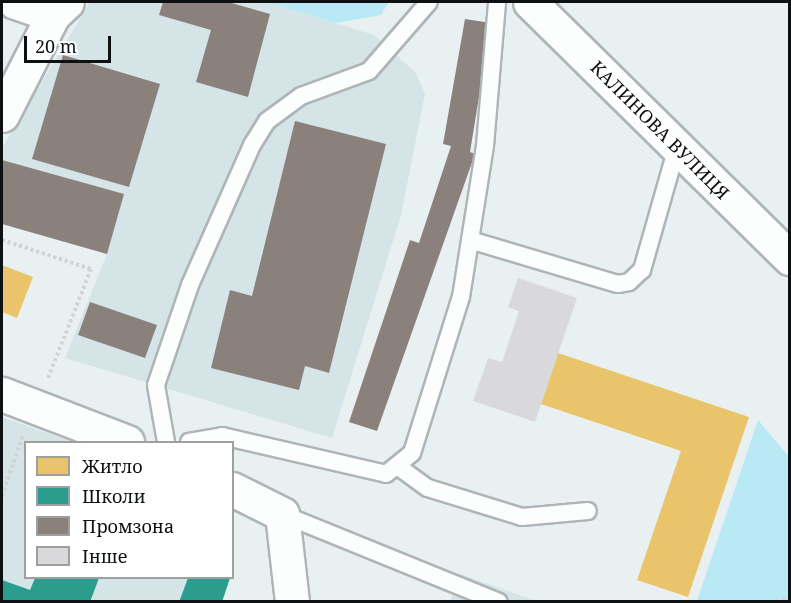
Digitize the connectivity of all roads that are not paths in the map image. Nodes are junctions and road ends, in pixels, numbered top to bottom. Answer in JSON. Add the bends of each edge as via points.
{"nodes":[{"id":1,"x":15,"y":2,"type":"edge"},
{"id":2,"x":429,"y":2,"type":"edge"},
{"id":3,"x":497,"y":2,"type":"edge"},
{"id":4,"x":530,"y":2,"type":"edge"},
{"id":5,"x":60,"y":8,"type":"edge"},
{"id":6,"x":2,"y":115,"type":"edge"},
{"id":7,"x":677,"y":147,"type":"junction"},
{"id":8,"x":470,"y":240,"type":"junction"},
{"id":9,"x":789,"y":258,"type":"edge"},
{"id":10,"x":2,"y":394,"type":"edge"},
{"id":11,"x":125,"y":441,"type":"edge"},
{"id":12,"x":166,"y":441,"type":"edge"},
{"id":13,"x":194,"y":441,"type":"edge"},
{"id":14,"x":400,"y":468,"type":"junction"},
{"id":15,"x":234,"y":490,"type":"edge"},
{"id":16,"x":588,"y":511,"type":"dead end"},
{"id":17,"x":282,"y":514,"type":"junction"},
{"id":18,"x":462,"y":595,"type":"edge"},
{"id":19,"x":292,"y":602,"type":"edge"},
{"id":20,"x":499,"y":602,"type":"edge"}],
"edges":[{"from":1,"to":5,"type":"street"},
{"from":2,"to":12,"type":"lane","via":[[369,71],[301,96],[267,121],[252,145],[190,285],[156,385]]},
{"from":3,"to":8,"type":"lane","via":[[485,146]]},
{"from":4,"to":7,"type":"street","name":"КАЛИНОВА ВУЛИЦЯ"},
{"from":5,"to":6,"type":"street"},
{"from":7,"to":8,"type":"lane","via":[[642,270],[629,282],[618,285]]},
{"from":7,"to":9,"type":"street","name":"КАЛИНОВА ВУЛИЦЯ"},
{"from":8,"to":14,"type":"lane","via":[[461,297],[412,453]]},
{"from":10,"to":11,"type":"street"},
{"from":13,"to":14,"type":"lane","via":[[222,436],[386,474]]},
{"from":14,"to":16,"type":"lane","via":[[428,488],[522,517]]},
{"from":15,"to":17,"type":"street"},
{"from":17,"to":18,"type":"lane"},
{"from":17,"to":19,"type":"street"},
{"from":18,"to":20,"type":"lane"}]}
